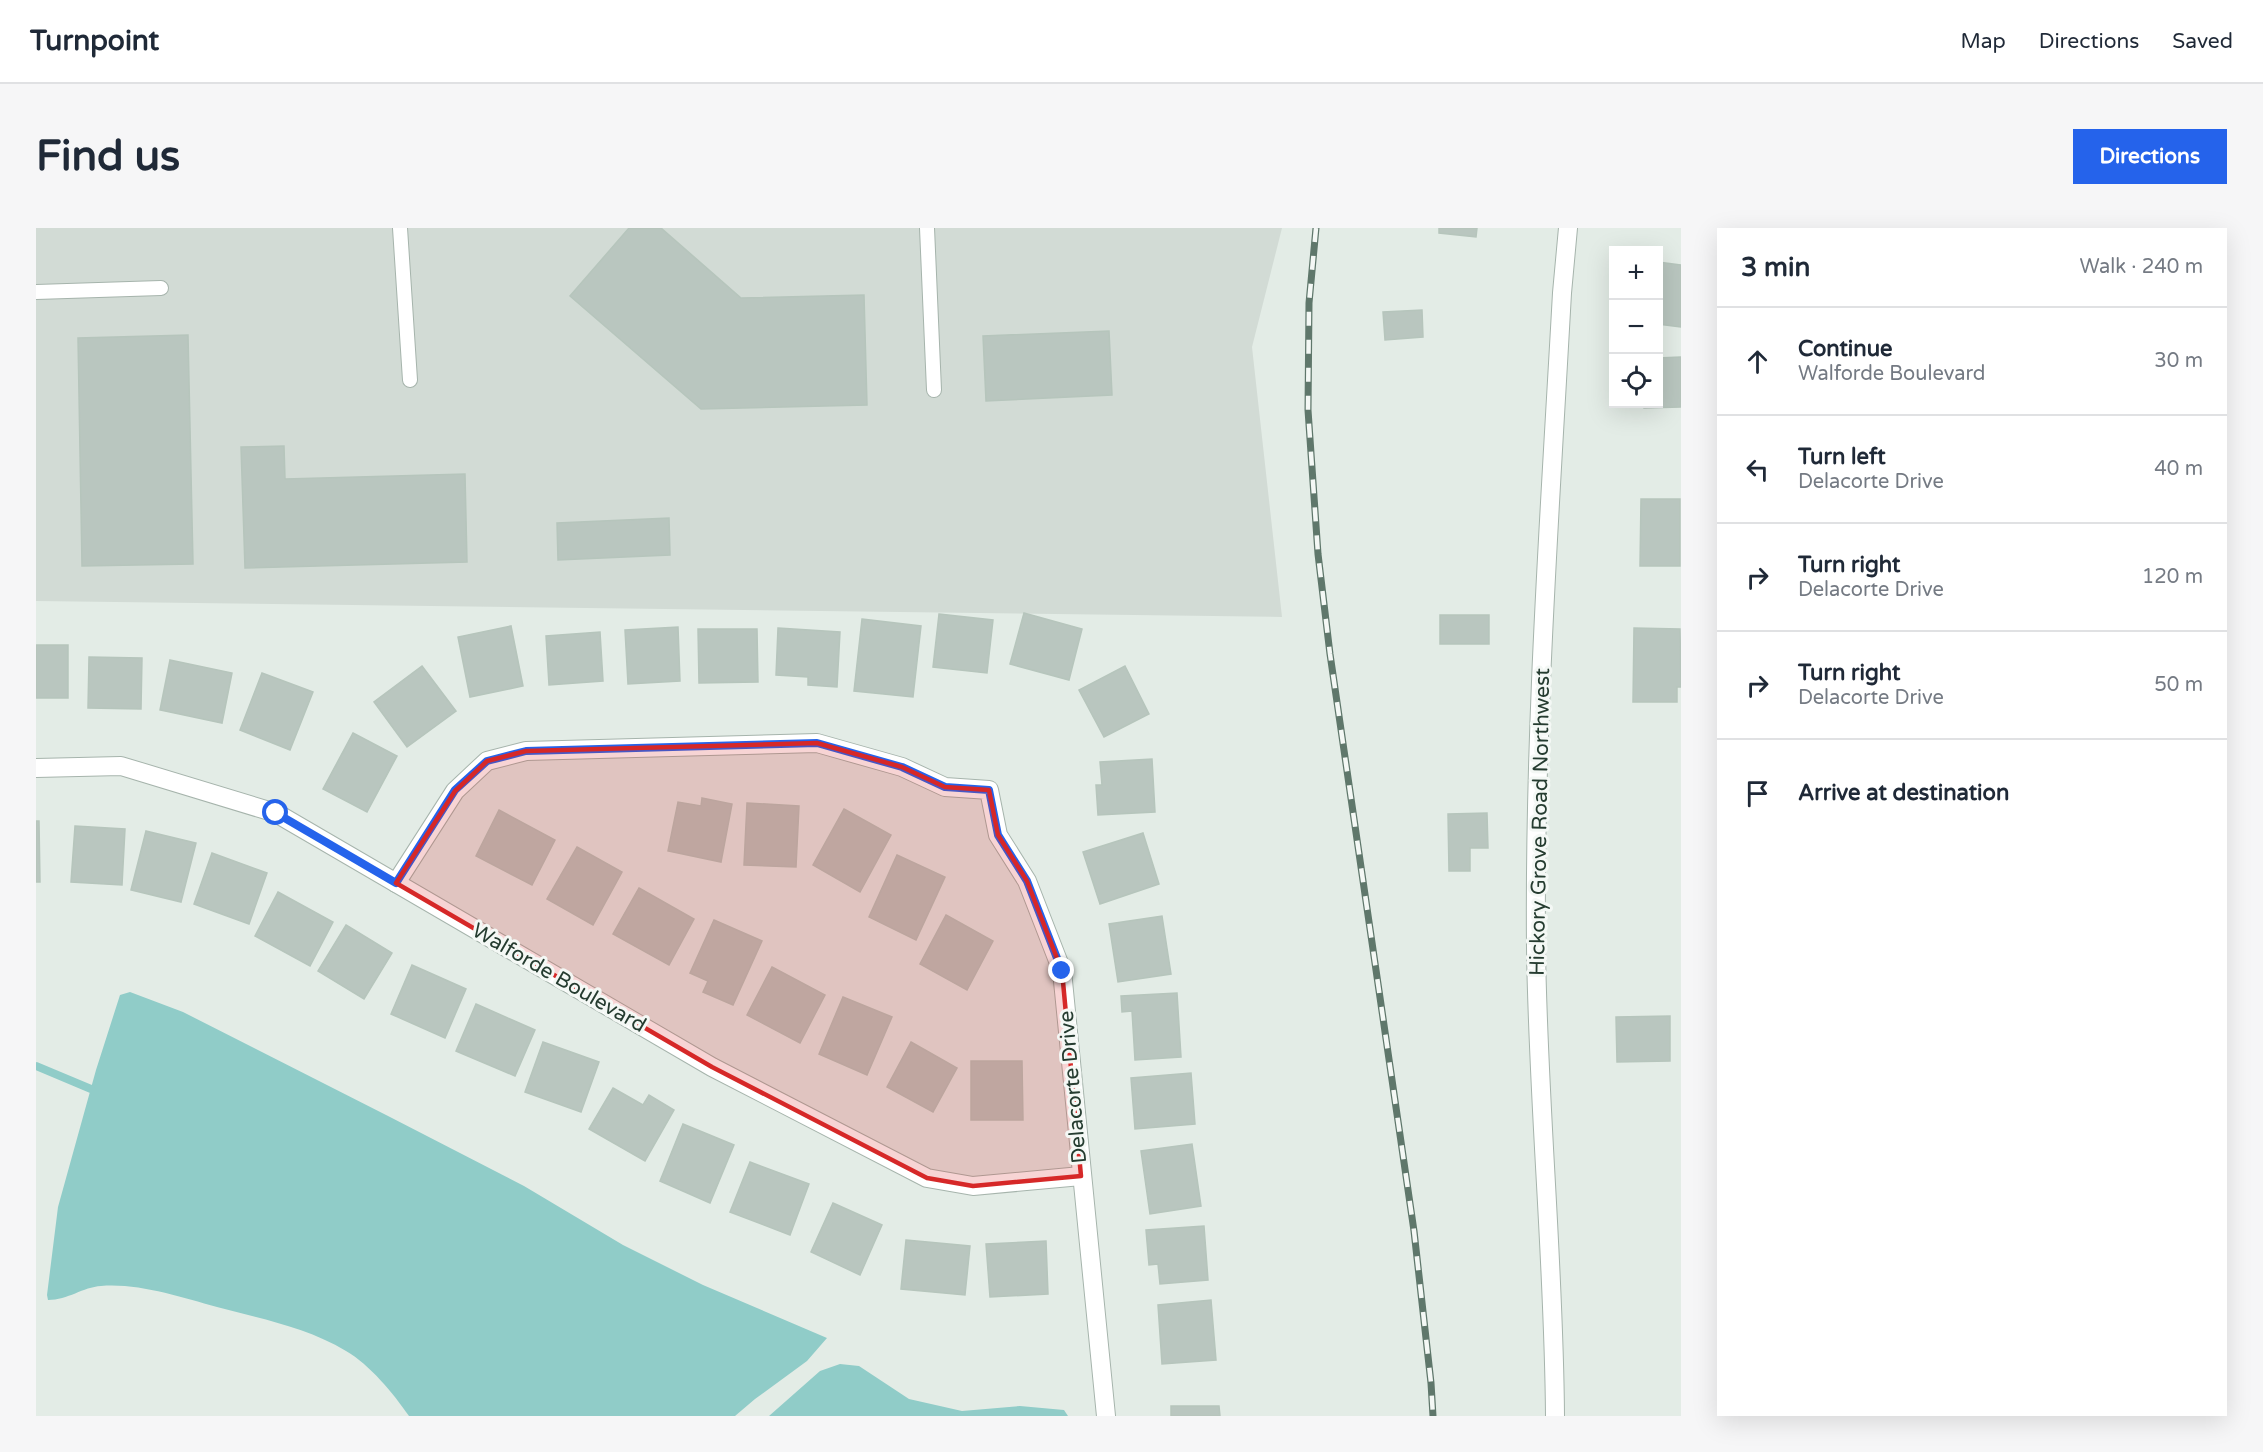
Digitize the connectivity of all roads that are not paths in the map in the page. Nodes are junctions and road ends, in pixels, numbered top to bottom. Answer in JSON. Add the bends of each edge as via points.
{"nodes":[{"id":1,"x":400,"y":228,"type":"edge"},
{"id":2,"x":927,"y":228,"type":"edge"},
{"id":3,"x":1568,"y":228,"type":"edge"},
{"id":4,"x":160,"y":288,"type":"dead end"},
{"id":5,"x":36,"y":292,"type":"edge"},
{"id":6,"x":410,"y":380,"type":"dead end"},
{"id":7,"x":933,"y":390,"type":"dead end"},
{"id":8,"x":36,"y":768,"type":"edge"},
{"id":9,"x":396,"y":883,"type":"junction"},
{"id":10,"x":1081,"y":1176,"type":"junction"},
{"id":11,"x":1106,"y":1416,"type":"edge"},
{"id":12,"x":1555,"y":1416,"type":"edge"}],
"edges":[{"from":1,"to":6,"type":"lane"},
{"from":2,"to":7,"type":"lane"},
{"from":3,"to":12,"type":"street","name":"Hickory Grove Road Northwest","via":[[1540,694],[1536,944]]},
{"from":4,"to":5,"type":"lane"},
{"from":8,"to":9,"type":"street","name":"Walforde Boulevard","via":[[121,766],[276,813]]},
{"from":9,"to":10,"type":"street","name":"Walforde Boulevard","via":[[712,1067],[927,1178],[973,1186]]},
{"from":9,"to":10,"type":"street","name":"Delacorte Drive","via":[[455,790],[487,761],[526,751],[817,743],[902,767],[945,787],[989,790],[998,835],[1027,881],[1062,971]]},
{"from":10,"to":11,"type":"street","name":"Delacorte Drive"}]}
